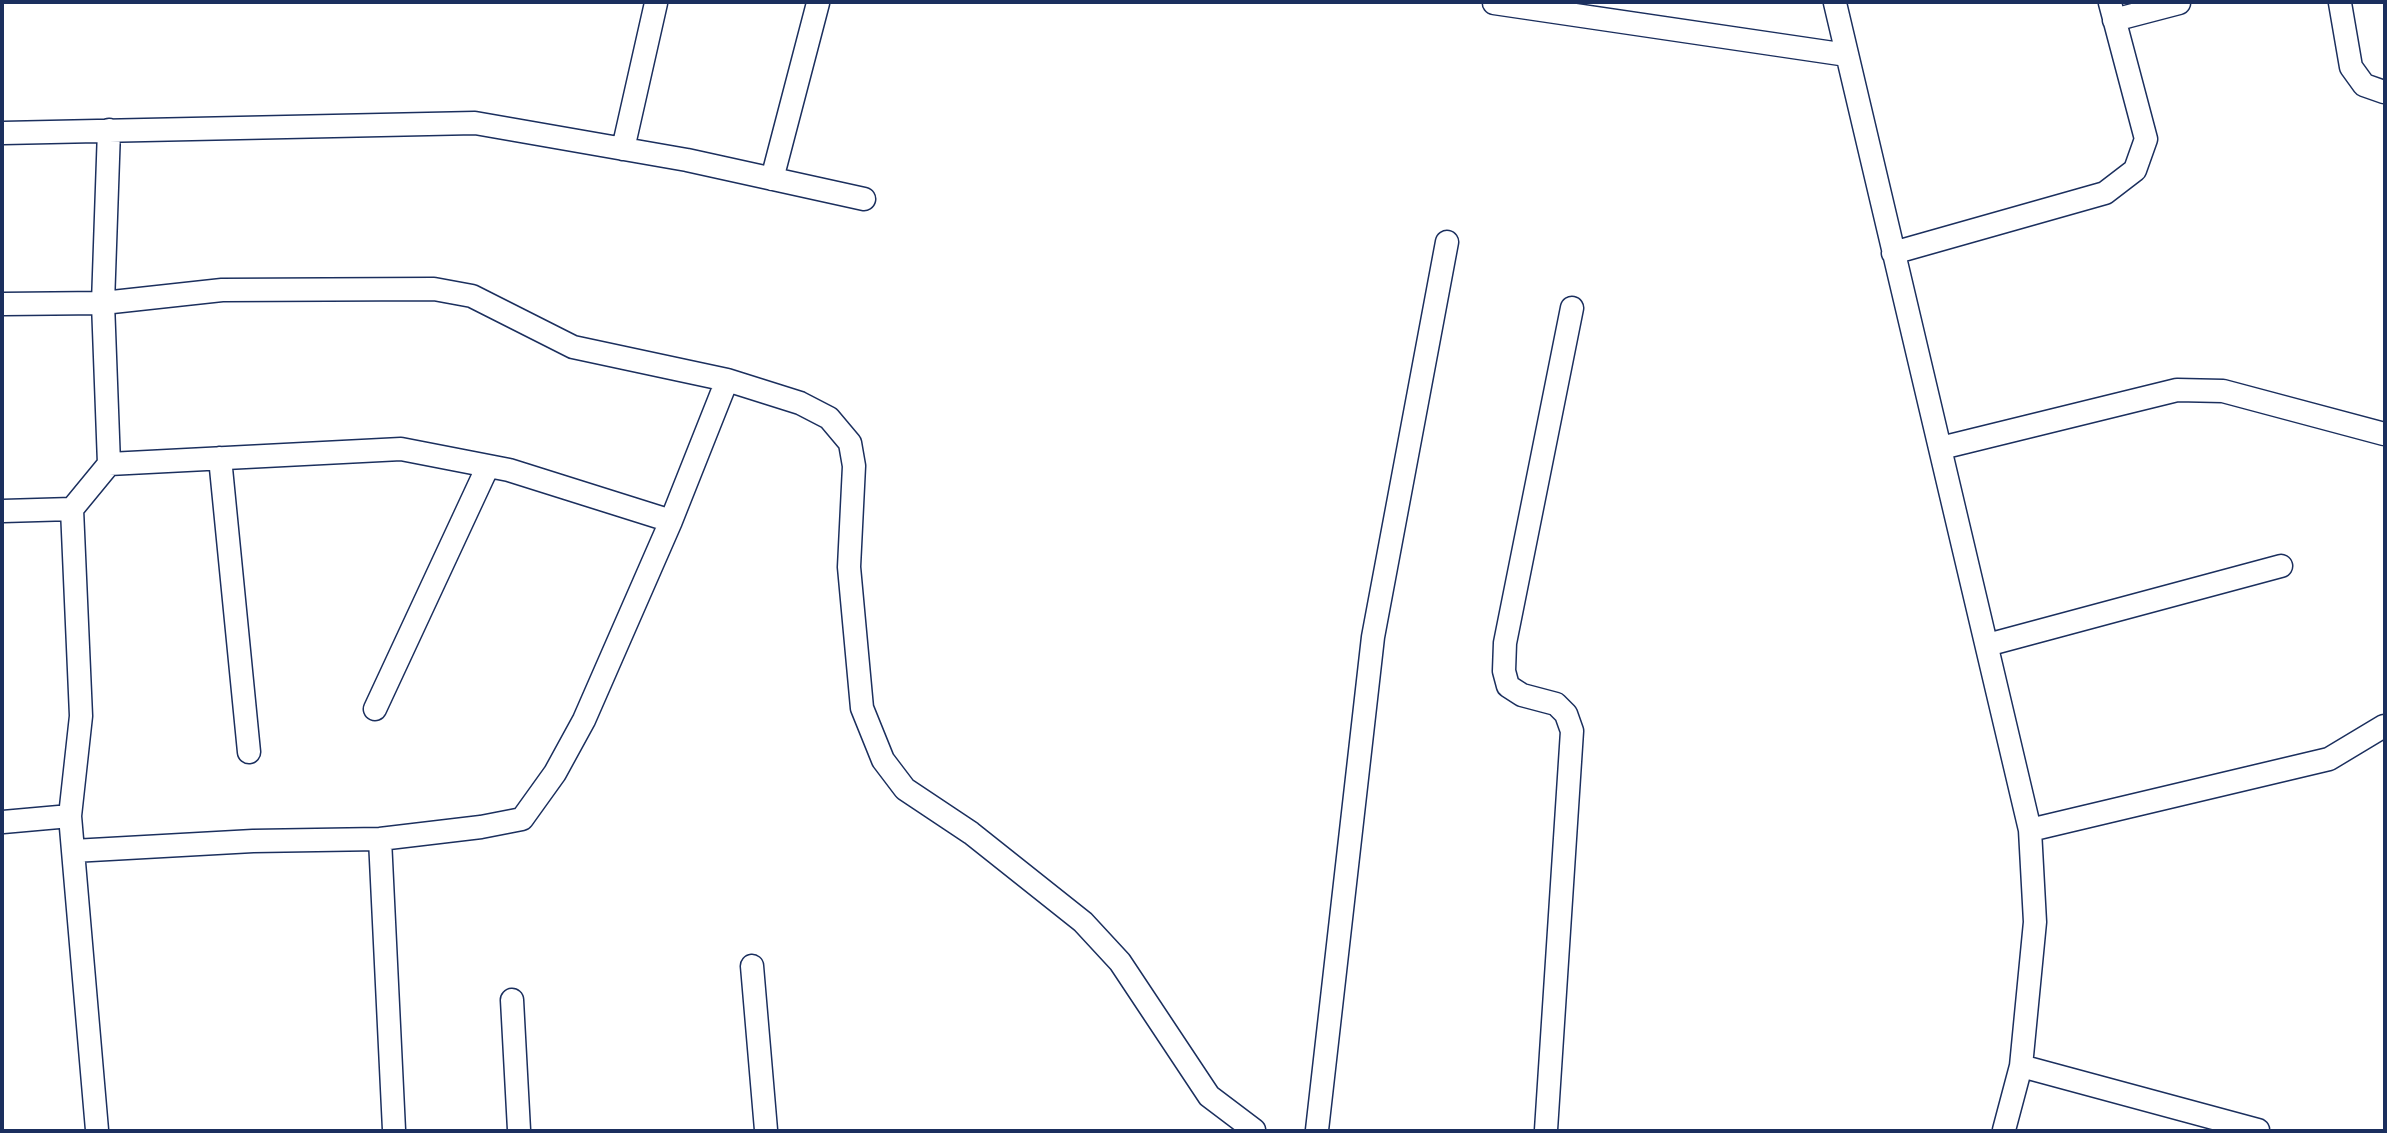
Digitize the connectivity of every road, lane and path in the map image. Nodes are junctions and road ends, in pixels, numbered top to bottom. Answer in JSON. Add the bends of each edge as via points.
{"nodes":[{"id":1,"x":656,"y":3,"type":"edge"},
{"id":2,"x":818,"y":3,"type":"edge"},
{"id":3,"x":1494,"y":3,"type":"edge"},
{"id":4,"x":1835,"y":3,"type":"edge"},
{"id":5,"x":2179,"y":3,"type":"edge"},
{"id":6,"x":2340,"y":3,"type":"edge"},
{"id":7,"x":2112,"y":12,"type":"edge"},
{"id":8,"x":1847,"y":55,"type":"junction"},
{"id":9,"x":2384,"y":92,"type":"edge"},
{"id":10,"x":109,"y":130,"type":"junction"},
{"id":11,"x":3,"y":133,"type":"edge"},
{"id":12,"x":623,"y":149,"type":"junction"},
{"id":13,"x":772,"y":179,"type":"junction"},
{"id":14,"x":864,"y":199,"type":"dead end"},
{"id":15,"x":1448,"y":242,"type":"dead end"},
{"id":16,"x":1893,"y":253,"type":"junction"},
{"id":17,"x":103,"y":303,"type":"junction"},
{"id":18,"x":3,"y":304,"type":"edge"},
{"id":19,"x":1572,"y":308,"type":"dead end"},
{"id":20,"x":726,"y":380,"type":"junction"},
{"id":21,"x":2384,"y":434,"type":"edge"},
{"id":22,"x":1941,"y":448,"type":"junction"},
{"id":23,"x":220,"y":458,"type":"junction"},
{"id":24,"x":109,"y":464,"type":"junction"},
{"id":25,"x":488,"y":466,"type":"junction"},
{"id":26,"x":72,"y":509,"type":"junction"},
{"id":27,"x":3,"y":511,"type":"edge"},
{"id":28,"x":671,"y":521,"type":"junction"},
{"id":29,"x":2281,"y":566,"type":"dead end"},
{"id":30,"x":1987,"y":645,"type":"junction"},
{"id":31,"x":375,"y":709,"type":"dead end"},
{"id":32,"x":2384,"y":726,"type":"edge"},
{"id":33,"x":249,"y":752,"type":"dead end"},
{"id":34,"x":70,"y":816,"type":"junction"},
{"id":35,"x":3,"y":822,"type":"edge"},
{"id":36,"x":2030,"y":830,"type":"junction"},
{"id":37,"x":380,"y":839,"type":"junction"},
{"id":38,"x":73,"y":851,"type":"junction"},
{"id":39,"x":752,"y":966,"type":"dead end"},
{"id":40,"x":512,"y":1000,"type":"dead end"},
{"id":41,"x":2021,"y":1066,"type":"junction"},
{"id":42,"x":97,"y":1130,"type":"edge"},
{"id":43,"x":394,"y":1130,"type":"edge"},
{"id":44,"x":519,"y":1130,"type":"edge"},
{"id":45,"x":766,"y":1130,"type":"edge"},
{"id":46,"x":1254,"y":1130,"type":"edge"},
{"id":47,"x":1317,"y":1130,"type":"edge"},
{"id":48,"x":1546,"y":1130,"type":"edge"},
{"id":49,"x":2004,"y":1130,"type":"edge"},
{"id":50,"x":2258,"y":1130,"type":"edge"}],
"edges":[{"from":1,"to":12,"type":"street"},
{"from":2,"to":13,"type":"street"},
{"from":3,"to":8,"type":"street"},
{"from":4,"to":8,"type":"street"},
{"from":5,"to":7,"type":"street"},
{"from":6,"to":9,"type":"street","via":[[2351,67],[2364,85]]},
{"from":7,"to":16,"type":"street","via":[[2146,139],[2135,170],[2105,193]]},
{"from":8,"to":16,"type":"street"},
{"from":10,"to":11,"type":"street"},
{"from":10,"to":12,"type":"street","via":[[476,123]]},
{"from":10,"to":17,"type":"street"},
{"from":12,"to":13,"type":"street"},
{"from":13,"to":14,"type":"street"},
{"from":15,"to":47,"type":"street","via":[[1373,637]]},
{"from":16,"to":22,"type":"street"},
{"from":17,"to":18,"type":"street"},
{"from":17,"to":20,"type":"street","via":[[222,290],[434,289],[472,296],[573,347]]},
{"from":17,"to":24,"type":"street"},
{"from":19,"to":48,"type":"street","via":[[1505,644],[1504,671],[1508,686],[1518,692],[1556,704],[1566,714],[1572,731]]},
{"from":20,"to":28,"type":"street"},
{"from":20,"to":46,"type":"street","via":[[806,406],[830,418],[850,443],[854,466],[849,567],[862,708],[883,760],[905,789],[971,833],[1083,922],[1120,962],[1209,1096]]},
{"from":21,"to":22,"type":"street","via":[[2223,391],[2177,390]]},
{"from":22,"to":30,"type":"street"},
{"from":23,"to":24,"type":"street"},
{"from":23,"to":25,"type":"street","via":[[401,449]]},
{"from":23,"to":33,"type":"street"},
{"from":24,"to":26,"type":"street"},
{"from":25,"to":28,"type":"street","via":[[509,470]]},
{"from":25,"to":31,"type":"street"},
{"from":26,"to":27,"type":"street"},
{"from":26,"to":34,"type":"street","via":[[81,716]]},
{"from":28,"to":37,"type":"street","via":[[584,720],[555,773],[522,820]]},
{"from":29,"to":30,"type":"street"},
{"from":30,"to":36,"type":"street"},
{"from":32,"to":36,"type":"street","via":[[2329,759]]},
{"from":34,"to":35,"type":"street"},
{"from":34,"to":38,"type":"street"},
{"from":36,"to":41,"type":"street","via":[[2035,922]]},
{"from":37,"to":38,"type":"street","via":[[253,841]]},
{"from":37,"to":43,"type":"street"},
{"from":38,"to":42,"type":"street"},
{"from":39,"to":45,"type":"street"},
{"from":40,"to":44,"type":"street"},
{"from":41,"to":49,"type":"street"},
{"from":41,"to":50,"type":"street"}]}
